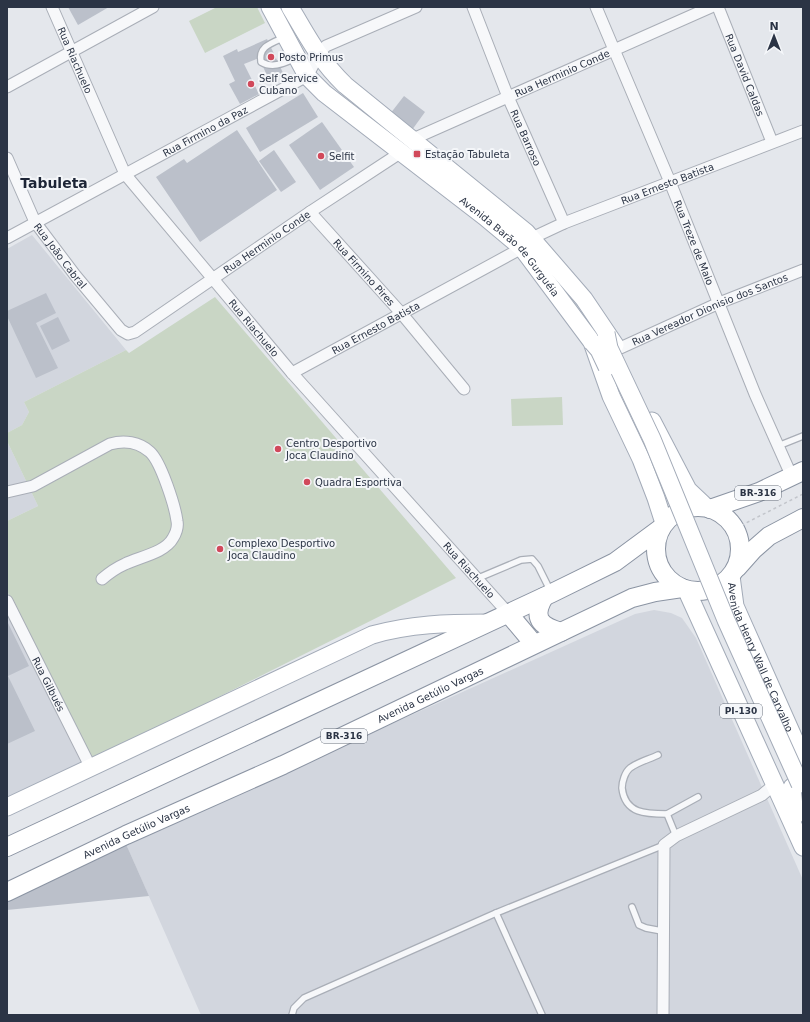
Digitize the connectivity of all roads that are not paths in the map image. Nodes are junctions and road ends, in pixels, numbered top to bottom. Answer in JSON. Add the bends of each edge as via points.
{"nodes":[{"id":1,"x":52,"y":7,"type":"edge"},
{"id":2,"x":153,"y":7,"type":"edge"},
{"id":3,"x":270,"y":7,"type":"edge"},
{"id":4,"x":290,"y":7,"type":"edge"},
{"id":5,"x":416,"y":7,"type":"edge"},
{"id":6,"x":473,"y":7,"type":"edge"},
{"id":7,"x":596,"y":7,"type":"edge"},
{"id":8,"x":711,"y":7,"type":"edge"},
{"id":9,"x":718,"y":7,"type":"edge"},
{"id":10,"x":285,"y":37,"type":"junction"},
{"id":11,"x":71,"y":51,"type":"junction"},
{"id":12,"x":614,"y":51,"type":"junction"},
{"id":13,"x":317,"y":54,"type":"junction"},
{"id":14,"x":297,"y":58,"type":"junction"},
{"id":15,"x":307,"y":76,"type":"junction"},
{"id":16,"x":7,"y":87,"type":"edge"},
{"id":17,"x":508,"y":97,"type":"junction"},
{"id":18,"x":803,"y":131,"type":"edge"},
{"id":19,"x":413,"y":139,"type":"junction"},
{"id":20,"x":772,"y":142,"type":"junction"},
{"id":21,"x":400,"y":153,"type":"junction"},
{"id":22,"x":7,"y":158,"type":"edge"},
{"id":23,"x":125,"y":174,"type":"junction"},
{"id":24,"x":670,"y":182,"type":"junction"},
{"id":25,"x":310,"y":212,"type":"junction"},
{"id":26,"x":36,"y":222,"type":"junction"},
{"id":27,"x":564,"y":223,"type":"junction"},
{"id":28,"x":7,"y":238,"type":"edge"},
{"id":29,"x":527,"y":243,"type":"junction"},
{"id":30,"x":803,"y":270,"type":"edge"},
{"id":31,"x":212,"y":279,"type":"junction"},
{"id":32,"x":719,"y":302,"type":"junction"},
{"id":33,"x":402,"y":314,"type":"junction"},
{"id":34,"x":135,"y":332,"type":"joint"},
{"id":35,"x":599,"y":337,"type":"junction"},
{"id":36,"x":618,"y":349,"type":"junction"},
{"id":37,"x":292,"y":373,"type":"junction"},
{"id":38,"x":464,"y":388,"type":"dead end"},
{"id":39,"x":803,"y":436,"type":"edge"},
{"id":40,"x":778,"y":446,"type":"junction"},
{"id":41,"x":797,"y":474,"type":"edge"},
{"id":42,"x":7,"y":492,"type":"edge"},
{"id":43,"x":713,"y":510,"type":"junction"},
{"id":44,"x":803,"y":518,"type":"edge"},
{"id":45,"x":660,"y":531,"type":"junction"},
{"id":46,"x":732,"y":574,"type":"junction"},
{"id":47,"x":102,"y":579,"type":"dead end"},
{"id":48,"x":476,"y":580,"type":"junction"},
{"id":49,"x":684,"y":589,"type":"junction"},
{"id":50,"x":548,"y":595,"type":"junction"},
{"id":51,"x":7,"y":601,"type":"edge"},
{"id":52,"x":508,"y":613,"type":"junction"},
{"id":53,"x":487,"y":623,"type":"junction"},
{"id":54,"x":561,"y":632,"type":"junction"},
{"id":55,"x":534,"y":644,"type":"junction"},
{"id":56,"x":658,"y":755,"type":"dead end"},
{"id":57,"x":803,"y":759,"type":"edge"},
{"id":58,"x":90,"y":768,"type":"junction"},
{"id":59,"x":775,"y":784,"type":"junction"},
{"id":60,"x":798,"y":786,"type":"edge"},
{"id":61,"x":698,"y":796,"type":"dead end"},
{"id":62,"x":7,"y":807,"type":"edge"},
{"id":63,"x":667,"y":814,"type":"junction"},
{"id":64,"x":676,"y":836,"type":"junction"},
{"id":65,"x":800,"y":840,"type":"edge"},
{"id":66,"x":664,"y":845,"type":"junction"},
{"id":67,"x":7,"y":847,"type":"edge"},
{"id":68,"x":7,"y":892,"type":"edge"},
{"id":69,"x":632,"y":907,"type":"dead end"},
{"id":70,"x":496,"y":913,"type":"junction"},
{"id":71,"x":662,"y":931,"type":"junction"},
{"id":72,"x":292,"y":1015,"type":"edge"},
{"id":73,"x":542,"y":1015,"type":"edge"},
{"id":74,"x":663,"y":1015,"type":"edge"}],
"edges":[{"from":1,"to":11,"type":"street","name":"Rua Riachuelo"},
{"from":2,"to":11,"type":"street"},
{"from":3,"to":10,"type":"main road","name":"Avenida Barão de Gurguéia"},
{"from":4,"to":13,"type":"main road","name":"Avenida Barão de Gurguéia"},
{"from":5,"to":13,"type":"street","via":[[326,46]]},
{"from":6,"to":17,"type":"street","name":"Rua Barroso"},
{"from":7,"to":12,"type":"street","name":"Rua Treze de Maio"},
{"from":8,"to":12,"type":"street","name":"Rua Herminio Conde"},
{"from":9,"to":20,"type":"street","name":"Rua David Caldas"},
{"from":10,"to":14,"type":"main road","name":"Avenida Barão de Gurguéia"},
{"from":10,"to":14,"type":"lane","via":[[263,48],[259,55],[261,62],[268,66],[278,65]]},
{"from":11,"to":16,"type":"street"},
{"from":11,"to":23,"type":"street","name":"Rua Riachuelo"},
{"from":12,"to":17,"type":"street","name":"Rua Herminio Conde"},
{"from":12,"to":24,"type":"street","name":"Rua Treze de Maio"},
{"from":13,"to":15,"type":"street"},
{"from":13,"to":19,"type":"main road","name":"Avenida Barão de Gurguéia","via":[[345,85]]},
{"from":14,"to":15,"type":"main road","name":"Avenida Barão de Gurguéia"},
{"from":15,"to":21,"type":"main road","name":"Avenida Barão de Gurguéia","via":[[324,94]]},
{"from":15,"to":23,"type":"street","name":"Rua Firmino da Paz"},
{"from":17,"to":19,"type":"street","name":"Rua Herminio Conde"},
{"from":17,"to":27,"type":"street","name":"Rua Barroso"},
{"from":18,"to":20,"type":"street","name":"Rua Ernesto Batista"},
{"from":19,"to":29,"type":"main road","name":"Avenida Barão de Gurguéia"},
{"from":20,"to":24,"type":"street","name":"Rua Ernesto Batista"},
{"from":21,"to":25,"type":"street","name":"Rua Herminio Conde"},
{"from":21,"to":29,"type":"main road","name":"Avenida Barão de Gurguéia","via":[[485,217]]},
{"from":22,"to":26,"type":"street","name":"Rua João Cabral"},
{"from":23,"to":26,"type":"street","name":"Rua Firmino da Paz"},
{"from":23,"to":31,"type":"street","name":"Rua Riachuelo"},
{"from":24,"to":27,"type":"street","name":"Rua Ernesto Batista"},
{"from":24,"to":32,"type":"street","name":"Rua Treze de Maio"},
{"from":25,"to":31,"type":"street","name":"Rua Herminio Conde"},
{"from":25,"to":33,"type":"street","name":"Rua Firmino Pires"},
{"from":26,"to":28,"type":"street","name":"Rua Firmino da Paz"},
{"from":26,"to":34,"type":"street","name":"Rua João Cabral","via":[[120,330],[128,334]]},
{"from":27,"to":29,"type":"street","name":"Rua Ernesto Batista"},
{"from":29,"to":33,"type":"street","name":"Rua Ernesto Batista"},
{"from":29,"to":35,"type":"main road","name":"Avenida Barão de Gurguéia"},
{"from":30,"to":32,"type":"street","name":"Rua Vereador Dionisio dos Santos"},
{"from":31,"to":34,"type":"street","name":"Rua Herminio Conde"},
{"from":31,"to":37,"type":"street","name":"Rua Riachuelo"},
{"from":32,"to":36,"type":"street","name":"Rua Vereador Dionisio dos Santos"},
{"from":32,"to":40,"type":"street","name":"Rua Treze de Maio"},
{"from":33,"to":37,"type":"street","name":"Rua Ernesto Batista"},
{"from":33,"to":38,"type":"street","name":"Rua Firmino Pires"},
{"from":35,"to":36,"type":"main road","name":"Avenida Barão de Gurguéia"},
{"from":35,"to":45,"type":"main road","name":"Avenida Barão de Gurguéia","via":[[611,396],[656,498]]},
{"from":35,"to":60,"type":"main road","bridge":true,"via":[[599,350],[642,438],[703,586]]},
{"from":36,"to":43,"type":"main road","name":"Avenida Barão de Gurguéia","via":[[688,490]]},
{"from":37,"to":48,"type":"street","name":"Rua Riachuelo"},
{"from":39,"to":40,"type":"lane"},
{"from":40,"to":41,"type":"street","name":"Rua Treze de Maio"},
{"from":41,"to":43,"type":"highway","number":"BR-316"},
{"from":42,"to":47,"type":"street","via":[[33,486],[115,443],[139,445],[150,452],[160,466],[177,519],[173,539],[163,548],[123,565]]},
{"from":43,"to":45,"type":"highway","number":"BR-316","via":[[698,506],[683,509],[669,517]]},
{"from":43,"to":46,"type":"highway","name":"Avenida Henry Wall de Carvalho","via":[[733,525],[740,540],[738,563]]},
{"from":44,"to":46,"type":"highway","name":"Avenida Getúlio Vargas","number":"BR-316","via":[[769,536]]},
{"from":45,"to":49,"type":"highway","via":[[656,557],[661,570],[670,581]]},
{"from":45,"to":50,"type":"highway","number":"BR-316","via":[[615,562]]},
{"from":46,"to":49,"type":"highway","name":"Avenida Getúlio Vargas","number":"BR-316","via":[[722,584],[711,589]]},
{"from":46,"to":57,"type":"main road","name":"Avenida Henry Wall de Carvalho","via":[[735,606]]},
{"from":48,"to":50,"type":"lane","via":[[521,560],[532,559],[538,566]]},
{"from":48,"to":52,"type":"street","name":"Rua Riachuelo"},
{"from":49,"to":54,"type":"highway","name":"Avenida Getúlio Vargas","number":"BR-316","via":[[632,598]]},
{"from":49,"to":59,"type":"main road","number":"PI-130"},
{"from":50,"to":52,"type":"highway","number":"BR-316"},
{"from":50,"to":54,"type":"highway","via":[[538,609],[539,619],[547,628]]},
{"from":51,"to":58,"type":"street","name":"Rua Gilbués"},
{"from":52,"to":53,"type":"highway","number":"BR-316"},
{"from":52,"to":55,"type":"highway"},
{"from":53,"to":58,"type":"main road","via":[[421,625],[398,628],[372,636]]},
{"from":53,"to":67,"type":"highway","number":"BR-316"},
{"from":54,"to":55,"type":"highway","name":"Avenida Getúlio Vargas","number":"BR-316"},
{"from":55,"to":68,"type":"highway","name":"Avenida Getúlio Vargas","number":"BR-316","via":[[283,765],[126,834]]},
{"from":56,"to":63,"type":"lane","via":[[629,769],[622,782],[623,796],[631,808],[646,814]]},
{"from":58,"to":62,"type":"main road"},
{"from":59,"to":64,"type":"street","via":[[762,795]]},
{"from":59,"to":65,"type":"main road","number":"PI-130"},
{"from":60,"to":65,"type":"main road"},
{"from":61,"to":63,"type":"lane"},
{"from":63,"to":64,"type":"lane"},
{"from":64,"to":66,"type":"street"},
{"from":66,"to":70,"type":"lane"},
{"from":66,"to":71,"type":"street"},
{"from":69,"to":71,"type":"lane","via":[[639,925]]},
{"from":70,"to":72,"type":"lane","via":[[304,998],[294,1008]]},
{"from":70,"to":73,"type":"lane"},
{"from":71,"to":74,"type":"street"}]}
